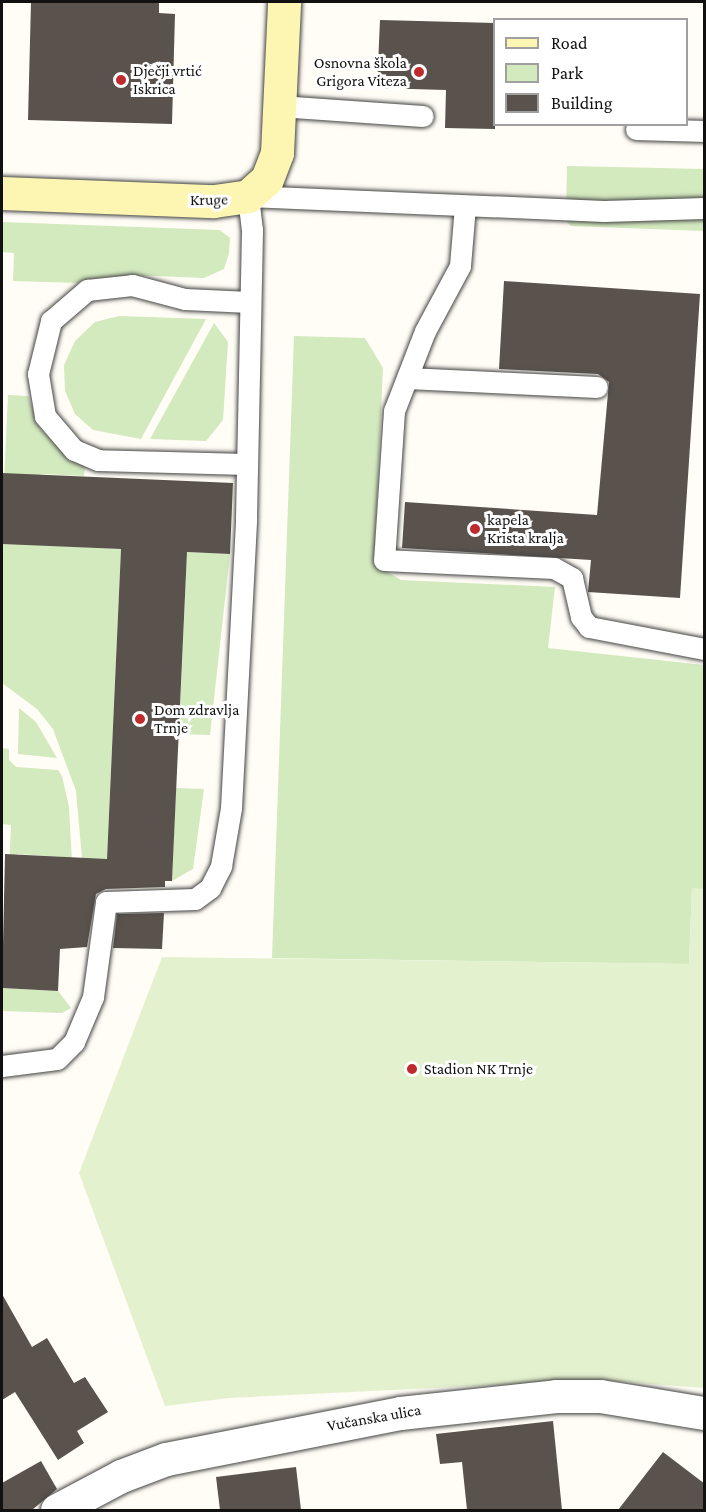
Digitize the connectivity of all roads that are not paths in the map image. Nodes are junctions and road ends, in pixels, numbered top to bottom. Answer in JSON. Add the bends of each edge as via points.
{"nodes":[{"id":1,"x":284,"y":2,"type":"edge"},
{"id":2,"x":279,"y":106,"type":"junction"},
{"id":3,"x":423,"y":116,"type":"dead end"},
{"id":4,"x":636,"y":129,"type":"dead end"},
{"id":5,"x":705,"y":131,"type":"edge"},
{"id":6,"x":2,"y":193,"type":"edge"},
{"id":7,"x":248,"y":196,"type":"junction"},
{"id":8,"x":465,"y":206,"type":"junction"},
{"id":9,"x":705,"y":208,"type":"edge"},
{"id":10,"x":249,"y":302,"type":"junction"},
{"id":11,"x":407,"y":378,"type":"junction"},
{"id":12,"x":597,"y":387,"type":"dead end"},
{"id":13,"x":246,"y":464,"type":"junction"},
{"id":14,"x":705,"y":649,"type":"edge"},
{"id":15,"x":2,"y":1066,"type":"edge"},
{"id":16,"x":705,"y":1413,"type":"edge"},
{"id":17,"x":57,"y":1510,"type":"edge"}],
"edges":[{"from":1,"to":2,"type":"street","name":"Kruge"},
{"from":2,"to":3,"type":"lane"},
{"from":2,"to":7,"type":"street","name":"Kruge","via":[[273,167],[261,186]]},
{"from":4,"to":5,"type":"lane"},
{"from":6,"to":7,"type":"street","name":"Kruge","via":[[214,201]]},
{"from":7,"to":8,"type":"lane"},
{"from":7,"to":10,"type":"lane","via":[[252,230]]},
{"from":8,"to":9,"type":"lane","via":[[604,211]]},
{"from":8,"to":11,"type":"lane","via":[[460,266],[425,331]]},
{"from":10,"to":13,"type":"lane"},
{"from":10,"to":13,"type":"lane","via":[[186,298],[132,285],[87,290],[51,321],[38,374],[45,416],[74,450],[98,460]]},
{"from":11,"to":12,"type":"lane"},
{"from":11,"to":14,"type":"lane","via":[[394,411],[384,560],[554,568],[572,578],[581,618],[589,627]]},
{"from":13,"to":15,"type":"lane","via":[[231,796],[221,866],[210,888],[195,899],[106,902],[93,997],[74,1042],[57,1059]]},
{"from":16,"to":17,"type":"street","name":"Vučanska ulica","via":[[600,1396],[556,1396],[409,1411],[166,1459],[121,1476]]}]}
